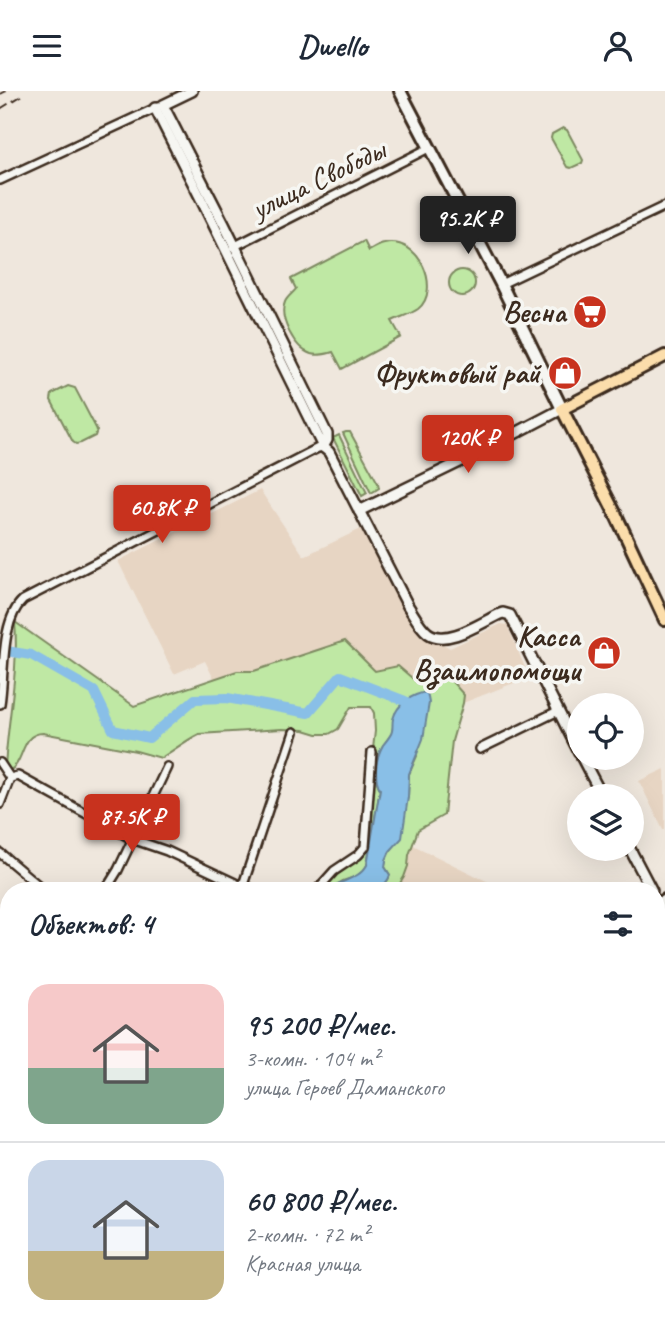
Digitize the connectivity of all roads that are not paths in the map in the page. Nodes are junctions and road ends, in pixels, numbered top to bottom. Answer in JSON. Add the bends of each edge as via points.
{"nodes":[{"id":1,"x":192,"y":91,"type":"edge"},
{"id":2,"x":400,"y":91,"type":"edge"},
{"id":3,"x":159,"y":106,"type":"junction"},
{"id":4,"x":429,"y":148,"type":"junction"},
{"id":5,"x":0,"y":180,"type":"edge"},
{"id":6,"x":665,"y":206,"type":"edge"},
{"id":7,"x":231,"y":248,"type":"junction"},
{"id":8,"x":500,"y":284,"type":"junction"},
{"id":9,"x":665,"y":356,"type":"edge"},
{"id":10,"x":562,"y":409,"type":"junction"},
{"id":11,"x":323,"y":447,"type":"junction"},
{"id":12,"x":359,"y":512,"type":"junction"},
{"id":13,"x":665,"y":620,"type":"edge"},
{"id":14,"x":0,"y":704,"type":"edge"},
{"id":15,"x":558,"y":711,"type":"junction"},
{"id":16,"x":567,"y":729,"type":"edge"},
{"id":17,"x":294,"y":732,"type":"dead end"},
{"id":18,"x":480,"y":749,"type":"dead end"},
{"id":19,"x":372,"y":752,"type":"dead end"},
{"id":20,"x":0,"y":763,"type":"edge"},
{"id":21,"x":167,"y":767,"type":"dead end"},
{"id":22,"x":10,"y":778,"type":"junction"},
{"id":23,"x":0,"y":804,"type":"edge"},
{"id":24,"x":132,"y":839,"type":"junction"},
{"id":25,"x":0,"y":853,"type":"edge"},
{"id":26,"x":636,"y":861,"type":"edge"},
{"id":27,"x":34,"y":882,"type":"edge"},
{"id":28,"x":111,"y":882,"type":"edge"},
{"id":29,"x":229,"y":882,"type":"edge"},
{"id":30,"x":244,"y":882,"type":"edge"},
{"id":31,"x":324,"y":882,"type":"edge"},
{"id":32,"x":647,"y":882,"type":"edge"}],
"edges":[{"from":1,"to":3,"type":"street"},
{"from":2,"to":4,"type":"main road"},
{"from":3,"to":5,"type":"street"},
{"from":3,"to":7,"type":"street"},
{"from":4,"to":7,"type":"street","name":"улица Свободы"},
{"from":4,"to":8,"type":"main road"},
{"from":6,"to":8,"type":"street"},
{"from":7,"to":11,"type":"street"},
{"from":8,"to":10,"type":"main road"},
{"from":9,"to":10,"type":"main road"},
{"from":10,"to":12,"type":"street"},
{"from":10,"to":13,"type":"main road"},
{"from":11,"to":12,"type":"street"},
{"from":11,"to":14,"type":"street","via":[[19,603],[5,643]]},
{"from":12,"to":15,"type":"street","via":[[408,606],[429,634],[452,637],[500,614],[510,615]]},
{"from":15,"to":16,"type":"street"},
{"from":15,"to":18,"type":"street"},
{"from":17,"to":30,"type":"street"},
{"from":19,"to":31,"type":"street","via":[[365,847]]},
{"from":20,"to":22,"type":"street"},
{"from":21,"to":24,"type":"street"},
{"from":22,"to":23,"type":"street"},
{"from":22,"to":24,"type":"street","via":[[18,776]]},
{"from":24,"to":28,"type":"street"},
{"from":24,"to":29,"type":"street"},
{"from":25,"to":27,"type":"street"},
{"from":26,"to":32,"type":"street"}]}
